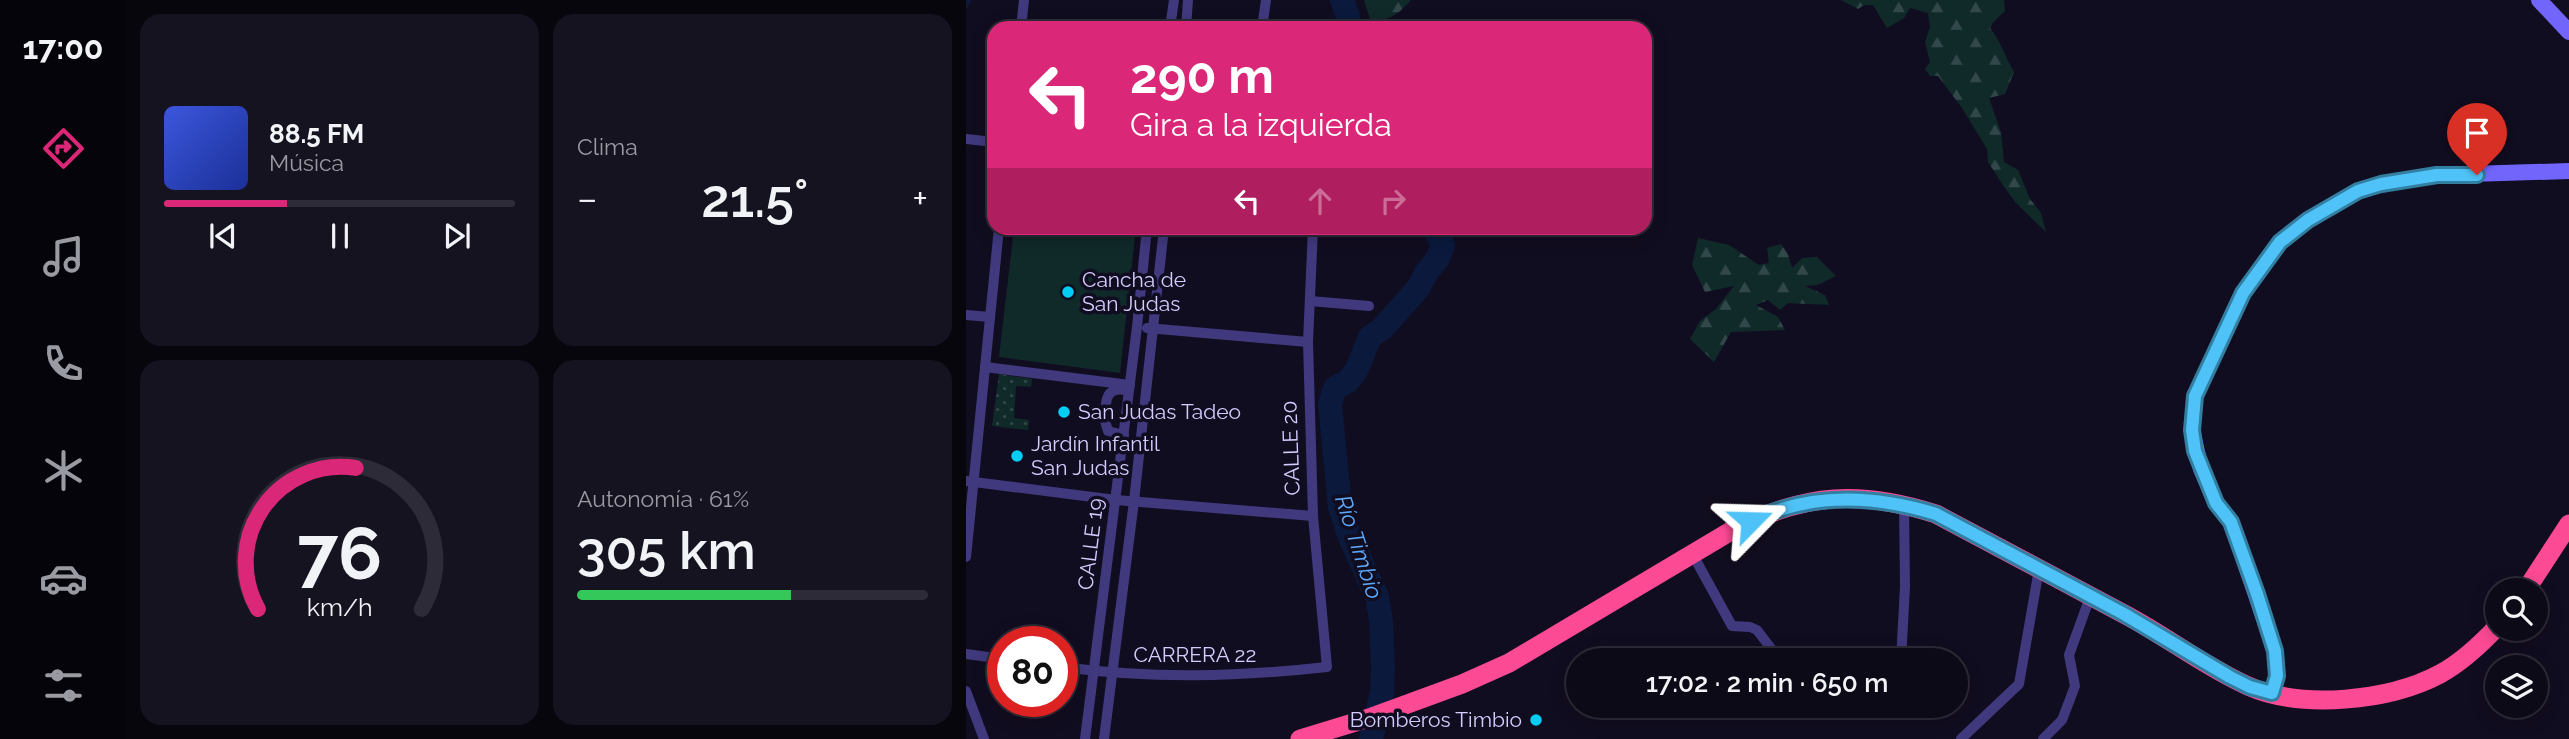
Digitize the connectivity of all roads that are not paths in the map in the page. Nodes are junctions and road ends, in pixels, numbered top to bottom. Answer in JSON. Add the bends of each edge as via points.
{"nodes":[{"id":1,"x":1024,"y":0,"type":"edge"},
{"id":2,"x":1174,"y":0,"type":"edge"},
{"id":3,"x":1188,"y":0,"type":"edge"},
{"id":4,"x":1266,"y":0,"type":"edge"},
{"id":5,"x":2539,"y":0,"type":"edge"},
{"id":6,"x":1022,"y":21,"type":"edge"},
{"id":7,"x":1171,"y":21,"type":"edge"},
{"id":8,"x":1186,"y":21,"type":"edge"},
{"id":9,"x":1263,"y":21,"type":"edge"},
{"id":10,"x":2569,"y":32,"type":"edge"},
{"id":11,"x":966,"y":139,"type":"edge"},
{"id":12,"x":987,"y":141,"type":"edge"},
{"id":13,"x":2569,"y":171,"type":"edge"},
{"id":14,"x":998,"y":235,"type":"edge"},
{"id":15,"x":1146,"y":235,"type":"edge"},
{"id":16,"x":1163,"y":235,"type":"edge"},
{"id":17,"x":1314,"y":235,"type":"edge"},
{"id":18,"x":1310,"y":301,"type":"junction"},
{"id":19,"x":1369,"y":306,"type":"dead end"},
{"id":20,"x":966,"y":315,"type":"edge"},
{"id":21,"x":990,"y":317,"type":"junction"},
{"id":22,"x":1137,"y":327,"type":"junction"},
{"id":23,"x":1153,"y":329,"type":"junction"},
{"id":24,"x":1308,"y":342,"type":"junction"},
{"id":25,"x":985,"y":367,"type":"junction"},
{"id":26,"x":1129,"y":387,"type":"junction"},
{"id":27,"x":1106,"y":404,"type":"dead end"},
{"id":28,"x":1105,"y":421,"type":"dead end"},
{"id":29,"x":1124,"y":435,"type":"junction"},
{"id":30,"x":969,"y":481,"type":"edge"},
{"id":31,"x":1116,"y":500,"type":"junction"},
{"id":32,"x":1134,"y":501,"type":"junction"},
{"id":33,"x":1904,"y":504,"type":"junction"},
{"id":34,"x":1313,"y":516,"type":"junction"},
{"id":35,"x":2569,"y":524,"type":"edge"},
{"id":36,"x":1693,"y":555,"type":"junction"},
{"id":37,"x":966,"y":557,"type":"edge"},
{"id":38,"x":2039,"y":569,"type":"junction"},
{"id":39,"x":2534,"y":578,"type":"edge"},
{"id":40,"x":2090,"y":597,"type":"junction"},
{"id":41,"x":2485,"y":639,"type":"edge"},
{"id":42,"x":1771,"y":648,"type":"edge"},
{"id":43,"x":1902,"y":648,"type":"edge"},
{"id":44,"x":966,"y":654,"type":"edge"},
{"id":45,"x":987,"y":657,"type":"edge"},
{"id":46,"x":1327,"y":667,"type":"joint"},
{"id":47,"x":1078,"y":669,"type":"edge"},
{"id":48,"x":1094,"y":671,"type":"junction"},
{"id":49,"x":1111,"y":674,"type":"junction"},
{"id":50,"x":966,"y":691,"type":"edge"},
{"id":51,"x":2272,"y":693,"type":"junction"},
{"id":52,"x":984,"y":739,"type":"edge"},
{"id":53,"x":1085,"y":739,"type":"edge"},
{"id":54,"x":1104,"y":739,"type":"edge"},
{"id":55,"x":1300,"y":739,"type":"edge"},
{"id":56,"x":1961,"y":739,"type":"edge"},
{"id":57,"x":2043,"y":739,"type":"edge"}],
"edges":[{"from":1,"to":6,"type":"street"},
{"from":2,"to":7,"type":"street"},
{"from":3,"to":8,"type":"street"},
{"from":4,"to":9,"type":"street"},
{"from":5,"to":10,"type":"main road"},
{"from":11,"to":12,"type":"street"},
{"from":13,"to":51,"type":"main road","via":[[2437,175],[2358,191],[2280,242],[2243,293],[2195,396],[2192,430],[2201,469],[2216,503],[2231,522],[2275,651],[2277,676]]},
{"from":14,"to":21,"type":"street"},
{"from":15,"to":22,"type":"street","name":"CALLE 19"},
{"from":16,"to":23,"type":"street","name":"CALLE 19"},
{"from":17,"to":18,"type":"street","name":"CALLE 20"},
{"from":18,"to":19,"type":"street"},
{"from":18,"to":24,"type":"street","name":"CALLE 20"},
{"from":20,"to":21,"type":"street"},
{"from":21,"to":25,"type":"street"},
{"from":22,"to":23,"type":"street"},
{"from":22,"to":26,"type":"street","name":"CALLE 19"},
{"from":23,"to":24,"type":"street"},
{"from":23,"to":32,"type":"street","name":"CALLE 19"},
{"from":24,"to":34,"type":"street","name":"CALLE 20"},
{"from":25,"to":26,"type":"street"},
{"from":25,"to":30,"type":"street"},
{"from":26,"to":27,"type":"street","via":[[1112,391]]},
{"from":26,"to":29,"type":"street","name":"CALLE 19"},
{"from":28,"to":29,"type":"street","via":[[1108,431]]},
{"from":29,"to":31,"type":"street","name":"CALLE 19"},
{"from":30,"to":31,"type":"street"},
{"from":30,"to":37,"type":"street"},
{"from":31,"to":32,"type":"street"},
{"from":31,"to":48,"type":"street","name":"CALLE 19"},
{"from":32,"to":34,"type":"street"},
{"from":32,"to":49,"type":"street","name":"CALLE 19"},
{"from":33,"to":36,"type":"highway","via":[[1832,498],[1799,503],[1767,513]]},
{"from":33,"to":38,"type":"highway","via":[[1936,514]]},
{"from":33,"to":43,"type":"street"},
{"from":34,"to":46,"type":"street","name":"CALLE 20"},
{"from":35,"to":39,"type":"highway"},
{"from":36,"to":42,"type":"street","via":[[1732,626],[1757,630]]},
{"from":36,"to":55,"type":"highway","via":[[1509,663],[1462,684]]},
{"from":38,"to":40,"type":"highway"},
{"from":38,"to":56,"type":"street","via":[[2019,684]]},
{"from":40,"to":51,"type":"highway","via":[[2240,682]]},
{"from":40,"to":57,"type":"street","via":[[2069,655],[2075,686],[2062,720]]},
{"from":41,"to":51,"type":"highway","via":[[2440,674],[2409,687],[2334,700]]},
{"from":44,"to":45,"type":"street"},
{"from":46,"to":49,"type":"street","name":"CARRERA 22","via":[[1257,675]]},
{"from":47,"to":48,"type":"street","name":"CARRERA 22"},
{"from":48,"to":49,"type":"street","name":"CARRERA 22"},
{"from":48,"to":53,"type":"street","name":"CALLE 19"},
{"from":49,"to":54,"type":"street","name":"CALLE 19"},
{"from":50,"to":52,"type":"street"}]}
